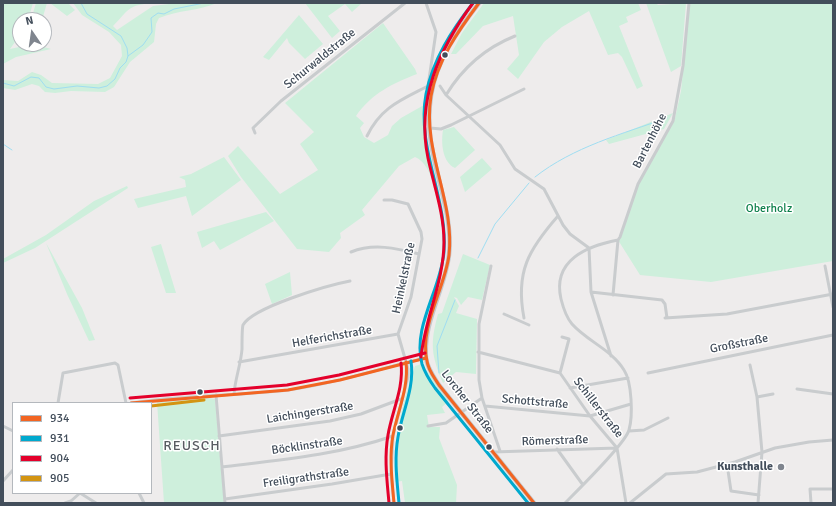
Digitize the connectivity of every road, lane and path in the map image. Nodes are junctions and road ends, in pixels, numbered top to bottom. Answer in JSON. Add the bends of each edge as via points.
{"nodes":[{"id":1,"x":405,"y":3,"type":"edge"},
{"id":2,"x":426,"y":3,"type":"edge"},
{"id":3,"x":479,"y":3,"type":"edge"},
{"id":4,"x":689,"y":3,"type":"edge"},
{"id":5,"x":515,"y":36,"type":"dead end"},
{"id":6,"x":440,"y":86,"type":"dead end"},
{"id":7,"x":524,"y":89,"type":"dead end"},
{"id":8,"x":446,"y":95,"type":"junction"},
{"id":9,"x":470,"y":116,"type":"junction"},
{"id":10,"x":430,"y":128,"type":"junction"},
{"id":11,"x":255,"y":133,"type":"dead end"},
{"id":12,"x":367,"y":136,"type":"dead end"},
{"id":13,"x":384,"y":200,"type":"dead end"},
{"id":14,"x":558,"y":216,"type":"junction"},
{"id":15,"x":619,"y":239,"type":"junction"},
{"id":16,"x":589,"y":248,"type":"junction"},
{"id":17,"x":351,"y":252,"type":"dead end"},
{"id":18,"x":419,"y":254,"type":"junction"},
{"id":19,"x":491,"y":266,"type":"dead end"},
{"id":20,"x":825,"y":266,"type":"dead end"},
{"id":21,"x":350,"y":281,"type":"dead end"},
{"id":22,"x":591,"y":292,"type":"junction"},
{"id":23,"x":832,"y":294,"type":"edge"},
{"id":24,"x":612,"y":295,"type":"junction"},
{"id":25,"x":833,"y":307,"type":"edge"},
{"id":26,"x":504,"y":314,"type":"dead end"},
{"id":27,"x":524,"y":318,"type":"dead end"},
{"id":28,"x":529,"y":325,"type":"dead end"},
{"id":29,"x":398,"y":334,"type":"junction"},
{"id":30,"x":833,"y":335,"type":"edge"},
{"id":31,"x":562,"y":337,"type":"dead end"},
{"id":32,"x":478,"y":352,"type":"junction"},
{"id":33,"x":611,"y":356,"type":"junction"},
{"id":34,"x":426,"y":358,"type":"junction"},
{"id":35,"x":239,"y":362,"type":"junction"},
{"id":36,"x":406,"y":362,"type":"junction"},
{"id":37,"x":750,"y":365,"type":"dead end"},
{"id":38,"x":560,"y":373,"type":"junction"},
{"id":39,"x":648,"y":373,"type":"dead end"},
{"id":40,"x":628,"y":378,"type":"junction"},
{"id":41,"x":570,"y":388,"type":"junction"},
{"id":42,"x":797,"y":389,"type":"dead end"},
{"id":43,"x":234,"y":394,"type":"junction"},
{"id":44,"x":773,"y":394,"type":"dead end"},
{"id":45,"x":833,"y":394,"type":"edge"},
{"id":46,"x":216,"y":395,"type":"junction"},
{"id":47,"x":482,"y":398,"type":"junction"},
{"id":48,"x":756,"y":398,"type":"junction"},
{"id":49,"x":401,"y":399,"type":"junction"},
{"id":50,"x":58,"y":402,"type":"edge"},
{"id":51,"x":126,"y":402,"type":"edge"},
{"id":52,"x":144,"y":402,"type":"edge"},
{"id":53,"x":631,"y":404,"type":"junction"},
{"id":54,"x":485,"y":406,"type":"junction"},
{"id":55,"x":462,"y":413,"type":"junction"},
{"id":56,"x":590,"y":416,"type":"junction"},
{"id":57,"x":668,"y":418,"type":"dead end"},
{"id":58,"x":3,"y":426,"type":"edge"},
{"id":59,"x":428,"y":426,"type":"dead end"},
{"id":60,"x":12,"y":430,"type":"edge"},
{"id":61,"x":629,"y":431,"type":"junction"},
{"id":62,"x":219,"y":436,"type":"junction"},
{"id":63,"x":393,"y":436,"type":"junction"},
{"id":64,"x":833,"y":440,"type":"edge"},
{"id":65,"x":617,"y":448,"type":"junction"},
{"id":66,"x":557,"y":449,"type":"junction"},
{"id":67,"x":500,"y":451,"type":"junction"},
{"id":68,"x":493,"y":452,"type":"junction"},
{"id":69,"x":762,"y":452,"type":"junction"},
{"id":70,"x":727,"y":464,"type":"junction"},
{"id":71,"x":222,"y":467,"type":"junction"},
{"id":72,"x":12,"y":471,"type":"edge"},
{"id":73,"x":390,"y":474,"type":"junction"},
{"id":74,"x":3,"y":481,"type":"edge"},
{"id":75,"x":583,"y":485,"type":"junction"},
{"id":76,"x":833,"y":489,"type":"edge"},
{"id":77,"x":79,"y":494,"type":"edge"},
{"id":78,"x":82,"y":494,"type":"edge"},
{"id":79,"x":140,"y":494,"type":"edge"},
{"id":80,"x":759,"y":495,"type":"junction"},
{"id":81,"x":225,"y":501,"type":"edge"},
{"id":82,"x":65,"y":503,"type":"edge"},
{"id":83,"x":96,"y":503,"type":"edge"},
{"id":84,"x":144,"y":503,"type":"edge"},
{"id":85,"x":394,"y":503,"type":"edge"},
{"id":86,"x":534,"y":503,"type":"edge"},
{"id":87,"x":566,"y":503,"type":"edge"},
{"id":88,"x":626,"y":503,"type":"edge"},
{"id":89,"x":630,"y":503,"type":"edge"},
{"id":90,"x":758,"y":503,"type":"edge"},
{"id":91,"x":811,"y":503,"type":"edge"}],
"edges":[{"from":1,"to":11,"type":"street","name":"Schurwaldstraße","via":[[275,106],[253,128]]},
{"from":2,"to":12,"type":"street","via":[[436,32],[428,86],[386,109]]},
{"from":3,"to":10,"type":"main road","name":"Lorcher Straße","via":[[454,38],[440,67],[431,95]]},
{"from":4,"to":15,"type":"street","name":"Bartenhöhe","via":[[683,66],[673,121],[638,184]]},
{"from":5,"to":8,"type":"street","via":[[498,43],[475,59]]},
{"from":6,"to":8,"type":"street"},
{"from":7,"to":9,"type":"street"},
{"from":8,"to":9,"type":"street"},
{"from":9,"to":10,"type":"street","via":[[441,129]]},
{"from":9,"to":14,"type":"street","via":[[500,145],[515,169],[544,189]]},
{"from":10,"to":34,"type":"main road","name":"Lorcher Straße","via":[[450,242],[445,276],[429,329]]},
{"from":13,"to":18,"type":"street","name":"Heinkelstraße","via":[[408,204],[421,232]]},
{"from":14,"to":16,"type":"street","via":[[570,234]]},
{"from":14,"to":27,"type":"street","via":[[542,234],[525,265],[520,289]]},
{"from":15,"to":16,"type":"street"},
{"from":15,"to":24,"type":"street","name":"Bartenhöhe"},
{"from":16,"to":22,"type":"street"},
{"from":16,"to":33,"type":"street","via":[[573,257],[564,268],[559,291],[572,324]]},
{"from":17,"to":18,"type":"street","via":[[380,246]]},
{"from":18,"to":29,"type":"street","name":"Heinkelstraße","via":[[411,297]]},
{"from":19,"to":32,"type":"street","via":[[480,311]]},
{"from":20,"to":23,"type":"street"},
{"from":21,"to":35,"type":"street","via":[[311,291],[266,309],[243,325],[244,337]]},
{"from":22,"to":24,"type":"street"},
{"from":22,"to":33,"type":"street"},
{"from":23,"to":24,"type":"street","via":[[727,314],[666,318],[662,300]]},
{"from":23,"to":25,"type":"street"},
{"from":26,"to":28,"type":"street"},
{"from":29,"to":35,"type":"street","name":"Helferichstraße"},
{"from":29,"to":36,"type":"street"},
{"from":30,"to":39,"type":"street","name":"Großstraße"},
{"from":31,"to":38,"type":"street","name":"Schillerstraße","via":[[569,339]]},
{"from":32,"to":38,"type":"street","name":"Schillerstraße"},
{"from":32,"to":47,"type":"street"},
{"from":33,"to":40,"type":"street"},
{"from":34,"to":36,"type":"street"},
{"from":34,"to":55,"type":"main road","name":"Lorcher Straße","via":[[431,373]]},
{"from":35,"to":43,"type":"street"},
{"from":36,"to":43,"type":"street","via":[[289,390]]},
{"from":36,"to":49,"type":"street","via":[[408,377]]},
{"from":37,"to":48,"type":"street"},
{"from":38,"to":41,"type":"street","name":"Schillerstraße"},
{"from":40,"to":41,"type":"street"},
{"from":40,"to":53,"type":"street"},
{"from":41,"to":56,"type":"street","name":"Schillerstraße"},
{"from":42,"to":45,"type":"street"},
{"from":43,"to":46,"type":"street"},
{"from":44,"to":48,"type":"street"},
{"from":46,"to":52,"type":"street"},
{"from":46,"to":62,"type":"street"},
{"from":47,"to":54,"type":"street"},
{"from":47,"to":55,"type":"street"},
{"from":48,"to":69,"type":"street"},
{"from":49,"to":62,"type":"street","name":"Laichingerstraße","via":[[361,414],[330,421]]},
{"from":49,"to":63,"type":"street"},
{"from":50,"to":51,"type":"street","via":[[63,373],[115,363],[118,365]]},
{"from":53,"to":56,"type":"street","name":"Schottstraße"},
{"from":53,"to":61,"type":"street"},
{"from":54,"to":56,"type":"street","name":"Schottstraße"},
{"from":54,"to":67,"type":"street"},
{"from":55,"to":59,"type":"street","via":[[446,424]]},
{"from":55,"to":68,"type":"main road","name":"Lorcher Straße"},
{"from":56,"to":65,"type":"street","name":"Schillerstraße"},
{"from":57,"to":61,"type":"street","via":[[644,430]]},
{"from":58,"to":60,"type":"street"},
{"from":61,"to":65,"type":"street"},
{"from":62,"to":71,"type":"street"},
{"from":63,"to":71,"type":"street","name":"Böcklinstraße","via":[[363,446],[328,453]]},
{"from":63,"to":73,"type":"street"},
{"from":64,"to":69,"type":"street","via":[[795,444]]},
{"from":65,"to":66,"type":"street","name":"Römerstraße"},
{"from":65,"to":75,"type":"street"},
{"from":65,"to":88,"type":"street","name":"Schillerstraße"},
{"from":66,"to":67,"type":"street","name":"Römerstraße"},
{"from":66,"to":75,"type":"street"},
{"from":67,"to":68,"type":"street","name":"Römerstraße"},
{"from":68,"to":86,"type":"main road","name":"Lorcher Straße"},
{"from":69,"to":70,"type":"street"},
{"from":69,"to":80,"type":"street"},
{"from":70,"to":80,"type":"street","via":[[731,491]]},
{"from":70,"to":89,"type":"street","via":[[697,472],[666,474]]},
{"from":71,"to":81,"type":"street"},
{"from":72,"to":74,"type":"street"},
{"from":73,"to":81,"type":"street","name":"Freiligrathstraße"},
{"from":73,"to":85,"type":"street"},
{"from":75,"to":87,"type":"street"},
{"from":76,"to":91,"type":"street","via":[[810,489]]},
{"from":77,"to":82,"type":"street"},
{"from":78,"to":83,"type":"street"},
{"from":79,"to":84,"type":"street"},
{"from":80,"to":90,"type":"street"}]}
